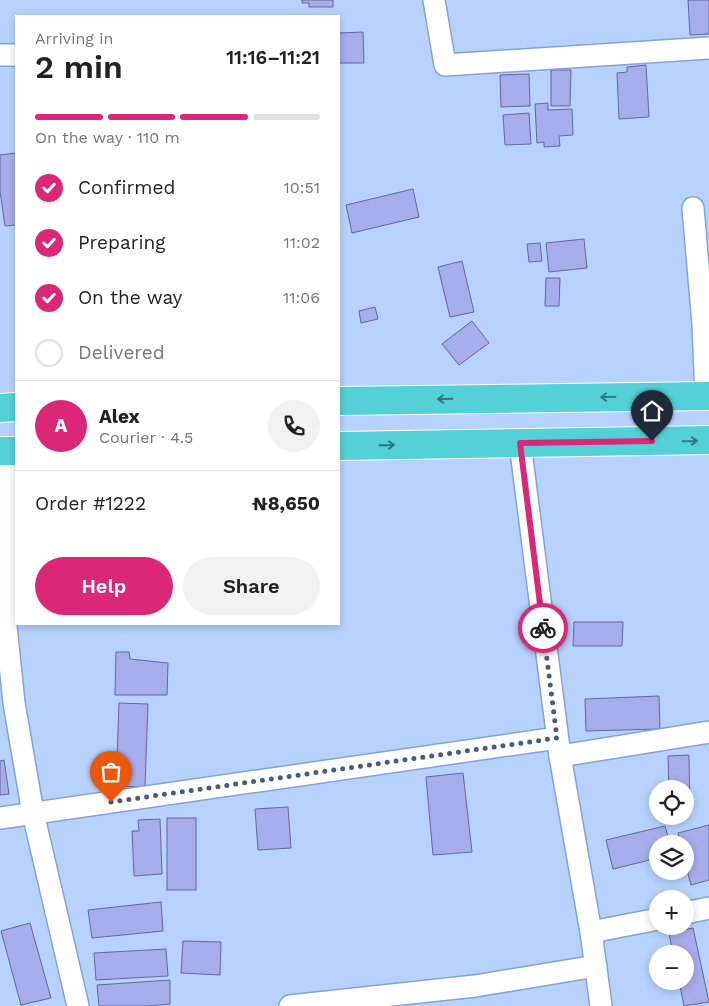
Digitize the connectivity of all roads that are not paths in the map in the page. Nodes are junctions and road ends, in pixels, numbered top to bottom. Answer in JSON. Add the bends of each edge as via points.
{"nodes":[{"id":1,"x":434,"y":0,"type":"edge"},
{"id":2,"x":709,"y":48,"type":"edge"},
{"id":3,"x":0,"y":55,"type":"edge"},
{"id":4,"x":15,"y":55,"type":"edge"},
{"id":5,"x":694,"y":208,"type":"dead end"},
{"id":6,"x":703,"y":240,"type":"edge"},
{"id":7,"x":706,"y":324,"type":"edge"},
{"id":8,"x":708,"y":396,"type":"edge"},
{"id":9,"x":340,"y":402,"type":"edge"},
{"id":10,"x":0,"y":408,"type":"edge"},
{"id":11,"x":15,"y":408,"type":"edge"},
{"id":12,"x":709,"y":440,"type":"edge"},
{"id":13,"x":520,"y":443,"type":"junction"},
{"id":14,"x":340,"y":446,"type":"edge"},
{"id":15,"x":8,"y":451,"type":"edge"},
{"id":16,"x":709,"y":732,"type":"edge"},
{"id":17,"x":558,"y":747,"type":"junction"},
{"id":18,"x":33,"y":813,"type":"junction"},
{"id":19,"x":0,"y":818,"type":"edge"},
{"id":20,"x":709,"y":908,"type":"edge"},
{"id":21,"x":694,"y":911,"type":"edge"},
{"id":22,"x":649,"y":921,"type":"edge"},
{"id":23,"x":591,"y":932,"type":"junction"},
{"id":24,"x":596,"y":966,"type":"junction"},
{"id":25,"x":78,"y":1006,"type":"edge"},
{"id":26,"x":290,"y":1006,"type":"edge"},
{"id":27,"x":601,"y":1006,"type":"edge"}],
"edges":[{"from":1,"to":2,"type":"street","via":[[444,65]]},
{"from":3,"to":4,"type":"street"},
{"from":5,"to":6,"type":"street"},
{"from":6,"to":7,"type":"street"},
{"from":7,"to":8,"type":"street"},
{"from":8,"to":9,"type":"highway","one_way":true},
{"from":10,"to":11,"type":"highway"},
{"from":13,"to":12,"type":"highway","one_way":true},
{"from":14,"to":13,"type":"highway","one_way":true},
{"from":13,"to":17,"type":"street"},
{"from":15,"to":18,"type":"street","via":[[6,626],[14,703]]},
{"from":16,"to":17,"type":"street"},
{"from":17,"to":18,"type":"street"},
{"from":17,"to":23,"type":"street"},
{"from":18,"to":19,"type":"street"},
{"from":18,"to":25,"type":"street"},
{"from":20,"to":21,"type":"street"},
{"from":22,"to":23,"type":"street"},
{"from":23,"to":24,"type":"street"},
{"from":24,"to":26,"type":"street","via":[[475,986]]},
{"from":24,"to":27,"type":"street"}]}
